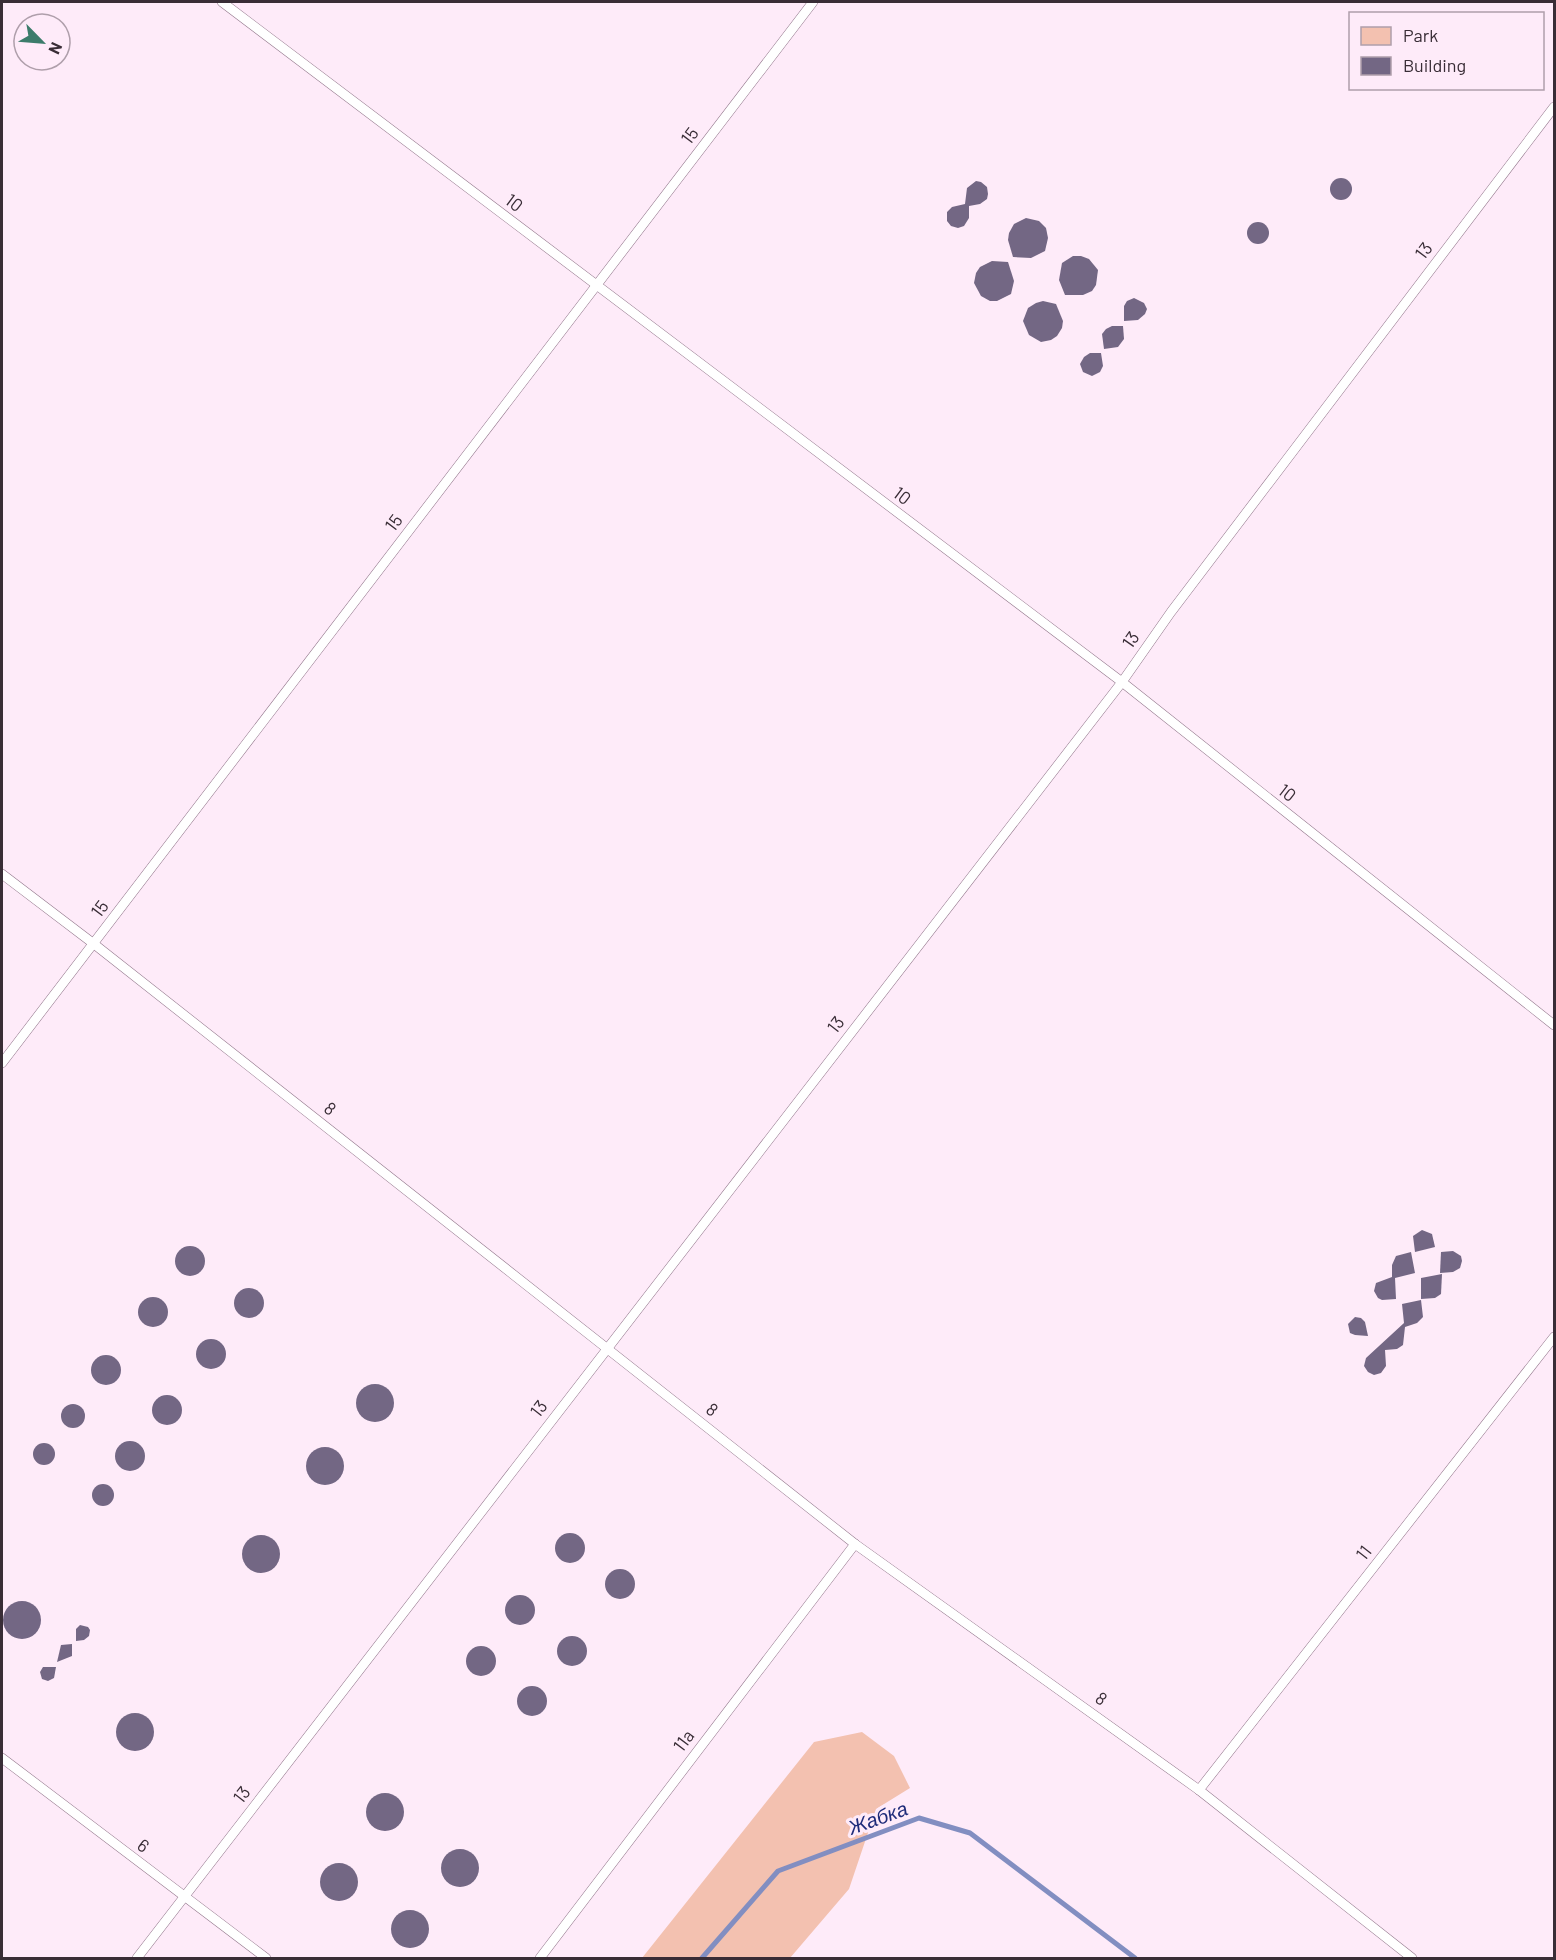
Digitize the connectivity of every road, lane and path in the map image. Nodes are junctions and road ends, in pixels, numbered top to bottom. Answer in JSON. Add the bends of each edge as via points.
{"nodes":[{"id":1,"x":222,"y":2,"type":"edge"},
{"id":2,"x":813,"y":2,"type":"edge"},
{"id":3,"x":1554,"y":107,"type":"edge"},
{"id":4,"x":596,"y":286,"type":"junction"},
{"id":5,"x":1122,"y":682,"type":"junction"},
{"id":6,"x":2,"y":874,"type":"edge"},
{"id":7,"x":94,"y":944,"type":"junction"},
{"id":8,"x":1554,"y":1025,"type":"edge"},
{"id":9,"x":2,"y":1063,"type":"edge"},
{"id":10,"x":1554,"y":1337,"type":"edge"},
{"id":11,"x":607,"y":1348,"type":"junction"},
{"id":12,"x":855,"y":1544,"type":"junction"},
{"id":13,"x":2,"y":1758,"type":"edge"},
{"id":14,"x":1199,"y":1790,"type":"junction"},
{"id":15,"x":184,"y":1898,"type":"junction"},
{"id":16,"x":137,"y":1959,"type":"edge"},
{"id":17,"x":266,"y":1959,"type":"edge"},
{"id":18,"x":540,"y":1959,"type":"edge"},
{"id":19,"x":1412,"y":1959,"type":"edge"}],
"edges":[{"from":1,"to":4,"type":"lane","name":"10","number":"10"},
{"from":2,"to":4,"type":"lane","name":"15","number":"15"},
{"from":3,"to":5,"type":"lane","name":"13","number":"13"},
{"from":4,"to":5,"type":"lane","name":"10","number":"10"},
{"from":4,"to":7,"type":"lane","name":"15","number":"15"},
{"from":5,"to":8,"type":"lane","name":"10","number":"10"},
{"from":5,"to":11,"type":"lane","name":"13","number":"13"},
{"from":6,"to":7,"type":"lane","name":"8","number":"8"},
{"from":7,"to":9,"type":"lane","name":"15","number":"15"},
{"from":7,"to":11,"type":"lane","name":"8","number":"8"},
{"from":10,"to":14,"type":"lane","name":"11","number":"11"},
{"from":11,"to":12,"type":"lane","name":"8","number":"8"},
{"from":11,"to":15,"type":"lane","name":"13","number":"13"},
{"from":12,"to":14,"type":"lane","name":"8","number":"8"},
{"from":12,"to":18,"type":"lane","name":"11a","number":"11a"},
{"from":13,"to":15,"type":"lane","name":"6","number":"6"},
{"from":14,"to":19,"type":"lane","name":"8","number":"8"},
{"from":15,"to":16,"type":"lane","name":"13","number":"13"},
{"from":15,"to":17,"type":"lane","name":"6","number":"6"}]}
